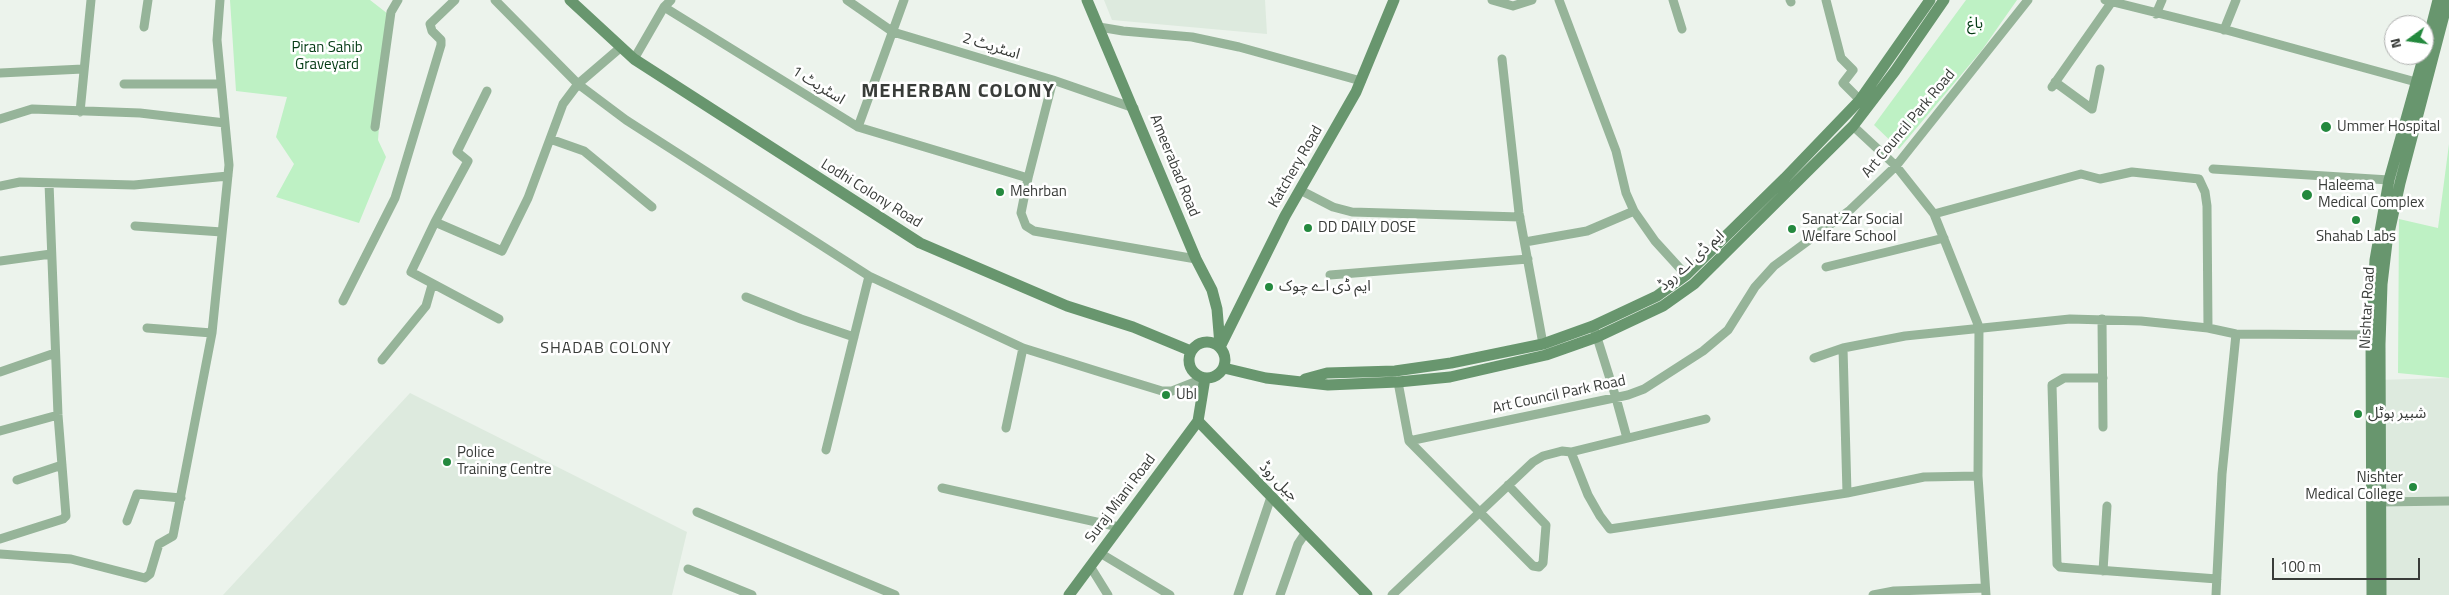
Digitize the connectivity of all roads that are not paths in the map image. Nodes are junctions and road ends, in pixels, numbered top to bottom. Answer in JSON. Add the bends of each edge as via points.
{"nodes":[{"id":1,"x":91,"y":0,"type":"edge"},
{"id":2,"x":148,"y":0,"type":"edge"},
{"id":3,"x":220,"y":0,"type":"edge"},
{"id":4,"x":398,"y":0,"type":"edge"},
{"id":5,"x":454,"y":0,"type":"edge"},
{"id":6,"x":495,"y":0,"type":"edge"},
{"id":7,"x":570,"y":0,"type":"edge"},
{"id":8,"x":847,"y":0,"type":"edge"},
{"id":9,"x":904,"y":0,"type":"edge"},
{"id":10,"x":1087,"y":0,"type":"edge"},
{"id":11,"x":1394,"y":0,"type":"edge"},
{"id":12,"x":1492,"y":0,"type":"edge"},
{"id":13,"x":1532,"y":0,"type":"edge"},
{"id":14,"x":1559,"y":0,"type":"edge"},
{"id":15,"x":1673,"y":0,"type":"edge"},
{"id":16,"x":1826,"y":0,"type":"edge"},
{"id":17,"x":1930,"y":0,"type":"edge"},
{"id":18,"x":1944,"y":0,"type":"edge"},
{"id":19,"x":2028,"y":0,"type":"edge"},
{"id":20,"x":2162,"y":0,"type":"edge"},
{"id":21,"x":2236,"y":0,"type":"edge"},
{"id":22,"x":2438,"y":0,"type":"edge"},
{"id":23,"x":2448,"y":0,"type":"edge"},
{"id":24,"x":2108,"y":2,"type":"edge"},
{"id":25,"x":1512,"y":3,"type":"edge"},
{"id":26,"x":668,"y":4,"type":"edge"},
{"id":27,"x":2156,"y":14,"type":"junction"},
{"id":28,"x":2434,"y":16,"type":"edge"},
{"id":29,"x":1099,"y":27,"type":"junction"},
{"id":30,"x":144,"y":28,"type":"dead end"},
{"id":31,"x":1682,"y":29,"type":"dead end"},
{"id":32,"x":2224,"y":30,"type":"junction"},
{"id":33,"x":893,"y":32,"type":"junction"},
{"id":34,"x":620,"y":48,"type":"junction"},
{"id":35,"x":634,"y":59,"type":"junction"},
{"id":36,"x":1502,"y":59,"type":"dead end"},
{"id":37,"x":2421,"y":65,"type":"edge"},
{"id":38,"x":1890,"y":68,"type":"junction"},
{"id":39,"x":2100,"y":68,"type":"dead end"},
{"id":40,"x":83,"y":69,"type":"junction"},
{"id":41,"x":0,"y":73,"type":"edge"},
{"id":42,"x":1053,"y":80,"type":"junction"},
{"id":43,"x":1361,"y":81,"type":"junction"},
{"id":44,"x":2416,"y":82,"type":"junction"},
{"id":45,"x":124,"y":84,"type":"dead end"},
{"id":46,"x":221,"y":84,"type":"junction"},
{"id":47,"x":578,"y":84,"type":"junction"},
{"id":48,"x":487,"y":91,"type":"dead end"},
{"id":49,"x":1860,"y":100,"type":"junction"},
{"id":50,"x":1134,"y":108,"type":"junction"},
{"id":51,"x":80,"y":112,"type":"junction"},
{"id":52,"x":0,"y":119,"type":"edge"},
{"id":53,"x":225,"y":123,"type":"junction"},
{"id":54,"x":1853,"y":126,"type":"junction"},
{"id":55,"x":375,"y":127,"type":"dead end"},
{"id":56,"x":858,"y":128,"type":"junction"},
{"id":57,"x":550,"y":139,"type":"junction"},
{"id":58,"x":1896,"y":166,"type":"junction"},
{"id":59,"x":2213,"y":169,"type":"dead end"},
{"id":60,"x":228,"y":176,"type":"junction"},
{"id":61,"x":1028,"y":178,"type":"junction"},
{"id":62,"x":2389,"y":180,"type":"junction"},
{"id":63,"x":1789,"y":182,"type":"junction"},
{"id":64,"x":49,"y":183,"type":"junction"},
{"id":65,"x":0,"y":186,"type":"edge"},
{"id":66,"x":1300,"y":190,"type":"junction"},
{"id":67,"x":652,"y":207,"type":"dead end"},
{"id":68,"x":1634,"y":211,"type":"junction"},
{"id":69,"x":1934,"y":214,"type":"junction"},
{"id":70,"x":1520,"y":217,"type":"junction"},
{"id":71,"x":434,"y":222,"type":"junction"},
{"id":72,"x":135,"y":226,"type":"dead end"},
{"id":73,"x":222,"y":232,"type":"junction"},
{"id":74,"x":1944,"y":238,"type":"junction"},
{"id":75,"x":1525,"y":242,"type":"junction"},
{"id":76,"x":51,"y":254,"type":"junction"},
{"id":77,"x":1196,"y":259,"type":"junction"},
{"id":78,"x":1528,"y":259,"type":"junction"},
{"id":79,"x":0,"y":261,"type":"edge"},
{"id":80,"x":1826,"y":267,"type":"dead end"},
{"id":81,"x":1330,"y":275,"type":"dead end"},
{"id":82,"x":1686,"y":275,"type":"junction"},
{"id":83,"x":869,"y":276,"type":"junction"},
{"id":84,"x":432,"y":285,"type":"junction"},
{"id":85,"x":746,"y":296,"type":"dead end"},
{"id":86,"x":343,"y":301,"type":"dead end"},
{"id":87,"x":499,"y":319,"type":"dead end"},
{"id":88,"x":2102,"y":319,"type":"junction"},
{"id":89,"x":147,"y":328,"type":"dead end"},
{"id":90,"x":1979,"y":328,"type":"junction"},
{"id":91,"x":2208,"y":328,"type":"junction"},
{"id":92,"x":1595,"y":332,"type":"junction"},
{"id":93,"x":212,"y":333,"type":"junction"},
{"id":94,"x":2236,"y":334,"type":"junction"},
{"id":95,"x":2371,"y":335,"type":"junction"},
{"id":96,"x":854,"y":337,"type":"junction"},
{"id":97,"x":1543,"y":344,"type":"junction"},
{"id":98,"x":1220,"y":347,"type":"junction"},
{"id":99,"x":1023,"y":348,"type":"junction"},
{"id":100,"x":1843,"y":348,"type":"junction"},
{"id":101,"x":1191,"y":351,"type":"junction"},
{"id":102,"x":55,"y":353,"type":"junction"},
{"id":103,"x":1814,"y":358,"type":"dead end"},
{"id":104,"x":382,"y":360,"type":"dead end"},
{"id":105,"x":1224,"y":368,"type":"junction"},
{"id":106,"x":0,"y":372,"type":"edge"},
{"id":107,"x":1205,"y":378,"type":"junction"},
{"id":108,"x":2103,"y":378,"type":"junction"},
{"id":109,"x":1301,"y":380,"type":"junction"},
{"id":110,"x":1398,"y":382,"type":"junction"},
{"id":111,"x":1616,"y":398,"type":"junction"},
{"id":112,"x":58,"y":415,"type":"junction"},
{"id":113,"x":1706,"y":419,"type":"dead end"},
{"id":114,"x":1198,"y":421,"type":"junction"},
{"id":115,"x":2103,"y":427,"type":"dead end"},
{"id":116,"x":1006,"y":428,"type":"dead end"},
{"id":117,"x":0,"y":431,"type":"edge"},
{"id":118,"x":1627,"y":438,"type":"junction"},
{"id":119,"x":1409,"y":441,"type":"junction"},
{"id":120,"x":826,"y":450,"type":"dead end"},
{"id":121,"x":1571,"y":452,"type":"junction"},
{"id":122,"x":62,"y":465,"type":"junction"},
{"id":123,"x":1978,"y":476,"type":"junction"},
{"id":124,"x":17,"y":480,"type":"dead end"},
{"id":125,"x":1508,"y":485,"type":"junction"},
{"id":126,"x":942,"y":488,"type":"dead end"},
{"id":127,"x":1848,"y":493,"type":"junction"},
{"id":128,"x":1271,"y":497,"type":"junction"},
{"id":129,"x":182,"y":498,"type":"junction"},
{"id":130,"x":2449,"y":501,"type":"edge"},
{"id":131,"x":2380,"y":502,"type":"junction"},
{"id":132,"x":2107,"y":506,"type":"dead end"},
{"id":133,"x":697,"y":512,"type":"dead end"},
{"id":134,"x":1480,"y":512,"type":"junction"},
{"id":135,"x":128,"y":521,"type":"dead end"},
{"id":136,"x":1119,"y":528,"type":"junction"},
{"id":137,"x":1306,"y":532,"type":"junction"},
{"id":138,"x":0,"y":540,"type":"edge"},
{"id":139,"x":1100,"y":553,"type":"junction"},
{"id":140,"x":2,"y":554,"type":"edge"},
{"id":141,"x":1090,"y":566,"type":"junction"},
{"id":142,"x":688,"y":569,"type":"dead end"},
{"id":143,"x":2104,"y":571,"type":"junction"},
{"id":144,"x":2217,"y":579,"type":"junction"},
{"id":145,"x":727,"y":585,"type":"junction"},
{"id":146,"x":1986,"y":591,"type":"edge"},
{"id":147,"x":1894,"y":593,"type":"edge"},
{"id":148,"x":724,"y":595,"type":"edge"},
{"id":149,"x":752,"y":595,"type":"edge"},
{"id":150,"x":895,"y":595,"type":"edge"},
{"id":151,"x":1069,"y":595,"type":"edge"},
{"id":152,"x":1108,"y":595,"type":"edge"},
{"id":153,"x":1170,"y":595,"type":"edge"},
{"id":154,"x":1238,"y":595,"type":"edge"},
{"id":155,"x":1280,"y":595,"type":"edge"},
{"id":156,"x":1367,"y":595,"type":"edge"},
{"id":157,"x":1392,"y":595,"type":"edge"},
{"id":158,"x":1873,"y":595,"type":"edge"},
{"id":159,"x":2216,"y":595,"type":"edge"},
{"id":160,"x":2372,"y":595,"type":"edge"},
{"id":161,"x":2381,"y":595,"type":"edge"}],
"edges":[{"from":1,"to":40,"type":"street"},
{"from":2,"to":30,"type":"street"},
{"from":3,"to":46,"type":"street","via":[[217,40]]},
{"from":4,"to":55,"type":"street","via":[[391,12]]},
{"from":5,"to":86,"type":"street","via":[[430,24],[441,44],[395,198]]},
{"from":6,"to":47,"type":"street"},
{"from":7,"to":34,"type":"main road","name":"Lodhi Colony Road"},
{"from":8,"to":33,"type":"street","name":"اسٹریٹ 2"},
{"from":9,"to":33,"type":"street"},
{"from":10,"to":29,"type":"main road","name":"Ameerabad Road"},
{"from":11,"to":43,"type":"main road","name":"Katchery Road"},
{"from":12,"to":25,"type":"street"},
{"from":13,"to":25,"type":"street"},
{"from":14,"to":68,"type":"street","via":[[1616,151]]},
{"from":15,"to":31,"type":"street"},
{"from":16,"to":49,"type":"street","via":[[1841,58],[1853,70],[1843,83]]},
{"from":17,"to":38,"type":"main road","name":"ایم ڈی اے روڈ"},
{"from":18,"to":38,"type":"main road","name":"ایم ڈی اے روڈ"},
{"from":19,"to":58,"type":"street","name":"Art Council Park Road"},
{"from":20,"to":27,"type":"street"},
{"from":21,"to":32,"type":"street"},
{"from":22,"to":28,"type":"main road","name":"Nishtar Road"},
{"from":23,"to":131,"type":"main road","name":"Nishtar Road","via":[[2387,242],[2380,344]]},
{"from":24,"to":27,"type":"street"},
{"from":24,"to":39,"type":"street","via":[[2053,84],[2092,109]]},
{"from":26,"to":35,"type":"street"},
{"from":26,"to":56,"type":"street","name":"اسٹریٹ 1"},
{"from":27,"to":32,"type":"street"},
{"from":29,"to":43,"type":"street","via":[[1192,37]]},
{"from":29,"to":50,"type":"main road","name":"Ameerabad Road"},
{"from":32,"to":44,"type":"street"},
{"from":33,"to":42,"type":"street","name":"اسٹریٹ 2"},
{"from":33,"to":56,"type":"street"},
{"from":34,"to":35,"type":"main road","name":"Lodhi Colony Road"},
{"from":34,"to":47,"type":"street"},
{"from":35,"to":101,"type":"main road","name":"Lodhi Colony Road","via":[[920,243],[1067,306],[1133,327]]},
{"from":36,"to":70,"type":"street"},
{"from":37,"to":44,"type":"main road","name":"Nishtar Road"},
{"from":38,"to":49,"type":"main road","name":"ایم ڈی اے روڈ"},
{"from":38,"to":54,"type":"main road","name":"ایم ڈی اے روڈ"},
{"from":40,"to":41,"type":"street"},
{"from":40,"to":51,"type":"street"},
{"from":42,"to":50,"type":"street","name":"اسٹریٹ 2"},
{"from":42,"to":61,"type":"street"},
{"from":43,"to":66,"type":"main road","name":"Katchery Road"},
{"from":44,"to":62,"type":"main road","name":"Nishtar Road"},
{"from":45,"to":46,"type":"street"},
{"from":46,"to":53,"type":"street"},
{"from":47,"to":57,"type":"street","via":[[563,104]]},
{"from":47,"to":83,"type":"street","via":[[626,120]]},
{"from":48,"to":71,"type":"street","via":[[457,152],[468,161]]},
{"from":49,"to":63,"type":"main road","name":"ایم ڈی اے روڈ"},
{"from":50,"to":77,"type":"main road","name":"Ameerabad Road"},
{"from":51,"to":52,"type":"street","via":[[32,109]]},
{"from":51,"to":53,"type":"street","via":[[140,113]]},
{"from":53,"to":60,"type":"street"},
{"from":54,"to":58,"type":"street"},
{"from":54,"to":63,"type":"main road","name":"ایم ڈی اے روڈ"},
{"from":56,"to":61,"type":"street","name":"اسٹریٹ 1"},
{"from":57,"to":67,"type":"street","via":[[584,151]]},
{"from":57,"to":71,"type":"street","via":[[528,198],[502,251]]},
{"from":58,"to":69,"type":"street"},
{"from":58,"to":111,"type":"street","name":"Art Council Park Road","via":[[1850,210],[1774,266],[1754,287],[1728,330],[1704,351],[1644,390]]},
{"from":59,"to":62,"type":"street"},
{"from":60,"to":64,"type":"street","via":[[134,185]]},
{"from":60,"to":73,"type":"street"},
{"from":61,"to":77,"type":"street","via":[[1022,213],[1030,229]]},
{"from":62,"to":95,"type":"main road","name":"Nishtar Road","via":[[2375,260]]},
{"from":63,"to":82,"type":"main road","name":"ایم ڈی اے روڈ"},
{"from":63,"to":92,"type":"main road","name":"ایم ڈی اے روڈ","via":[[1694,284],[1663,306]]},
{"from":64,"to":65,"type":"street","via":[[20,182]]},
{"from":64,"to":76,"type":"street"},
{"from":66,"to":70,"type":"street","via":[[1333,207],[1352,212]]},
{"from":66,"to":98,"type":"main road","name":"Katchery Road"},
{"from":68,"to":75,"type":"street","via":[[1587,231]]},
{"from":68,"to":82,"type":"street","via":[[1654,241]]},
{"from":69,"to":74,"type":"street"},
{"from":69,"to":91,"type":"street","via":[[2081,174],[2100,179],[2132,172],[2199,179],[2207,206]]},
{"from":70,"to":75,"type":"street"},
{"from":71,"to":84,"type":"street","via":[[411,272]]},
{"from":72,"to":73,"type":"street"},
{"from":73,"to":93,"type":"street"},
{"from":74,"to":80,"type":"street"},
{"from":74,"to":90,"type":"street"},
{"from":75,"to":78,"type":"street"},
{"from":76,"to":79,"type":"street"},
{"from":76,"to":102,"type":"street"},
{"from":77,"to":98,"type":"main road","name":"Ameerabad Road","via":[[1212,290]]},
{"from":78,"to":81,"type":"street"},
{"from":78,"to":97,"type":"street"},
{"from":82,"to":92,"type":"main road","name":"ایم ڈی اے روڈ"},
{"from":83,"to":96,"type":"street"},
{"from":83,"to":99,"type":"street"},
{"from":84,"to":87,"type":"street"},
{"from":84,"to":104,"type":"street","via":[[426,306]]},
{"from":85,"to":96,"type":"street"},
{"from":88,"to":90,"type":"street"},
{"from":88,"to":91,"type":"street"},
{"from":88,"to":108,"type":"street"},
{"from":89,"to":93,"type":"street"},
{"from":90,"to":100,"type":"street","via":[[1905,336]]},
{"from":90,"to":123,"type":"street"},
{"from":91,"to":94,"type":"street"},
{"from":92,"to":97,"type":"main road","name":"ایم ڈی اے روڈ"},
{"from":92,"to":110,"type":"main road","name":"ایم ڈی اے روڈ","via":[[1546,355],[1450,377]]},
{"from":92,"to":111,"type":"street"},
{"from":93,"to":129,"type":"street"},
{"from":94,"to":95,"type":"street"},
{"from":94,"to":144,"type":"street","via":[[2222,474]]},
{"from":95,"to":160,"type":"main road","name":"Nishtar Road"},
{"from":96,"to":120,"type":"street"},
{"from":97,"to":109,"type":"main road","name":"ایم ڈی اے روڈ","via":[[1451,363],[1396,371],[1327,373]]},
{"from":98,"to":101,"type":"main road","via":[[1206,341]]},
{"from":98,"to":105,"type":"main road","via":[[1225,354]]},
{"from":99,"to":107,"type":"street","via":[[1162,391],[1172,391]]},
{"from":99,"to":116,"type":"street"},
{"from":100,"to":103,"type":"street"},
{"from":100,"to":127,"type":"street"},
{"from":101,"to":107,"type":"main road","via":[[1192,370]]},
{"from":102,"to":106,"type":"street"},
{"from":102,"to":112,"type":"street"},
{"from":105,"to":107,"type":"main road","via":[[1218,375]]},
{"from":105,"to":109,"type":"main road","name":"ایم ڈی اے روڈ","via":[[1266,378]]},
{"from":107,"to":114,"type":"main road"},
{"from":108,"to":115,"type":"street"},
{"from":108,"to":143,"type":"street","via":[[2059,379],[2052,389],[2057,564],[2060,567]]},
{"from":109,"to":110,"type":"main road","name":"ایم ڈی اے روڈ","via":[[1328,385]]},
{"from":110,"to":119,"type":"street"},
{"from":111,"to":118,"type":"street"},
{"from":111,"to":119,"type":"street","name":"Art Council Park Road"},
{"from":112,"to":117,"type":"street"},
{"from":112,"to":122,"type":"street"},
{"from":113,"to":118,"type":"street"},
{"from":114,"to":128,"type":"main road","name":"جیل روڈ"},
{"from":114,"to":136,"type":"main road","name":"Suraj Miani Road"},
{"from":118,"to":121,"type":"street"},
{"from":119,"to":134,"type":"street"},
{"from":121,"to":125,"type":"street","via":[[1543,456]]},
{"from":121,"to":127,"type":"street","via":[[1588,495],[1610,529]]},
{"from":122,"to":124,"type":"street"},
{"from":122,"to":138,"type":"street","via":[[65,518]]},
{"from":123,"to":127,"type":"street","via":[[1924,477]]},
{"from":123,"to":146,"type":"street"},
{"from":125,"to":134,"type":"street"},
{"from":125,"to":134,"type":"street","via":[[1546,525],[1543,563],[1539,567],[1533,566]]},
{"from":126,"to":136,"type":"street"},
{"from":128,"to":137,"type":"main road","name":"جیل روڈ"},
{"from":128,"to":154,"type":"street"},
{"from":129,"to":135,"type":"street","via":[[137,494]]},
{"from":129,"to":140,"type":"street","via":[[173,536],[159,544],[150,574],[145,578],[71,559]]},
{"from":130,"to":131,"type":"street"},
{"from":131,"to":161,"type":"main road","name":"Nishtar Road"},
{"from":132,"to":143,"type":"street"},
{"from":133,"to":150,"type":"street"},
{"from":134,"to":157,"type":"street"},
{"from":136,"to":139,"type":"main road","name":"Suraj Miani Road"},
{"from":137,"to":155,"type":"street","via":[[1298,544]]},
{"from":137,"to":156,"type":"main road","name":"جیل روڈ"},
{"from":138,"to":140,"type":"street"},
{"from":139,"to":141,"type":"main road","name":"Suraj Miani Road"},
{"from":139,"to":153,"type":"street"},
{"from":141,"to":151,"type":"main road","name":"Suraj Miani Road"},
{"from":141,"to":152,"type":"street"},
{"from":142,"to":145,"type":"street"},
{"from":143,"to":144,"type":"street"},
{"from":144,"to":159,"type":"street"},
{"from":145,"to":148,"type":"street"},
{"from":145,"to":149,"type":"street"},
{"from":146,"to":147,"type":"street"},
{"from":147,"to":158,"type":"street"}]}
